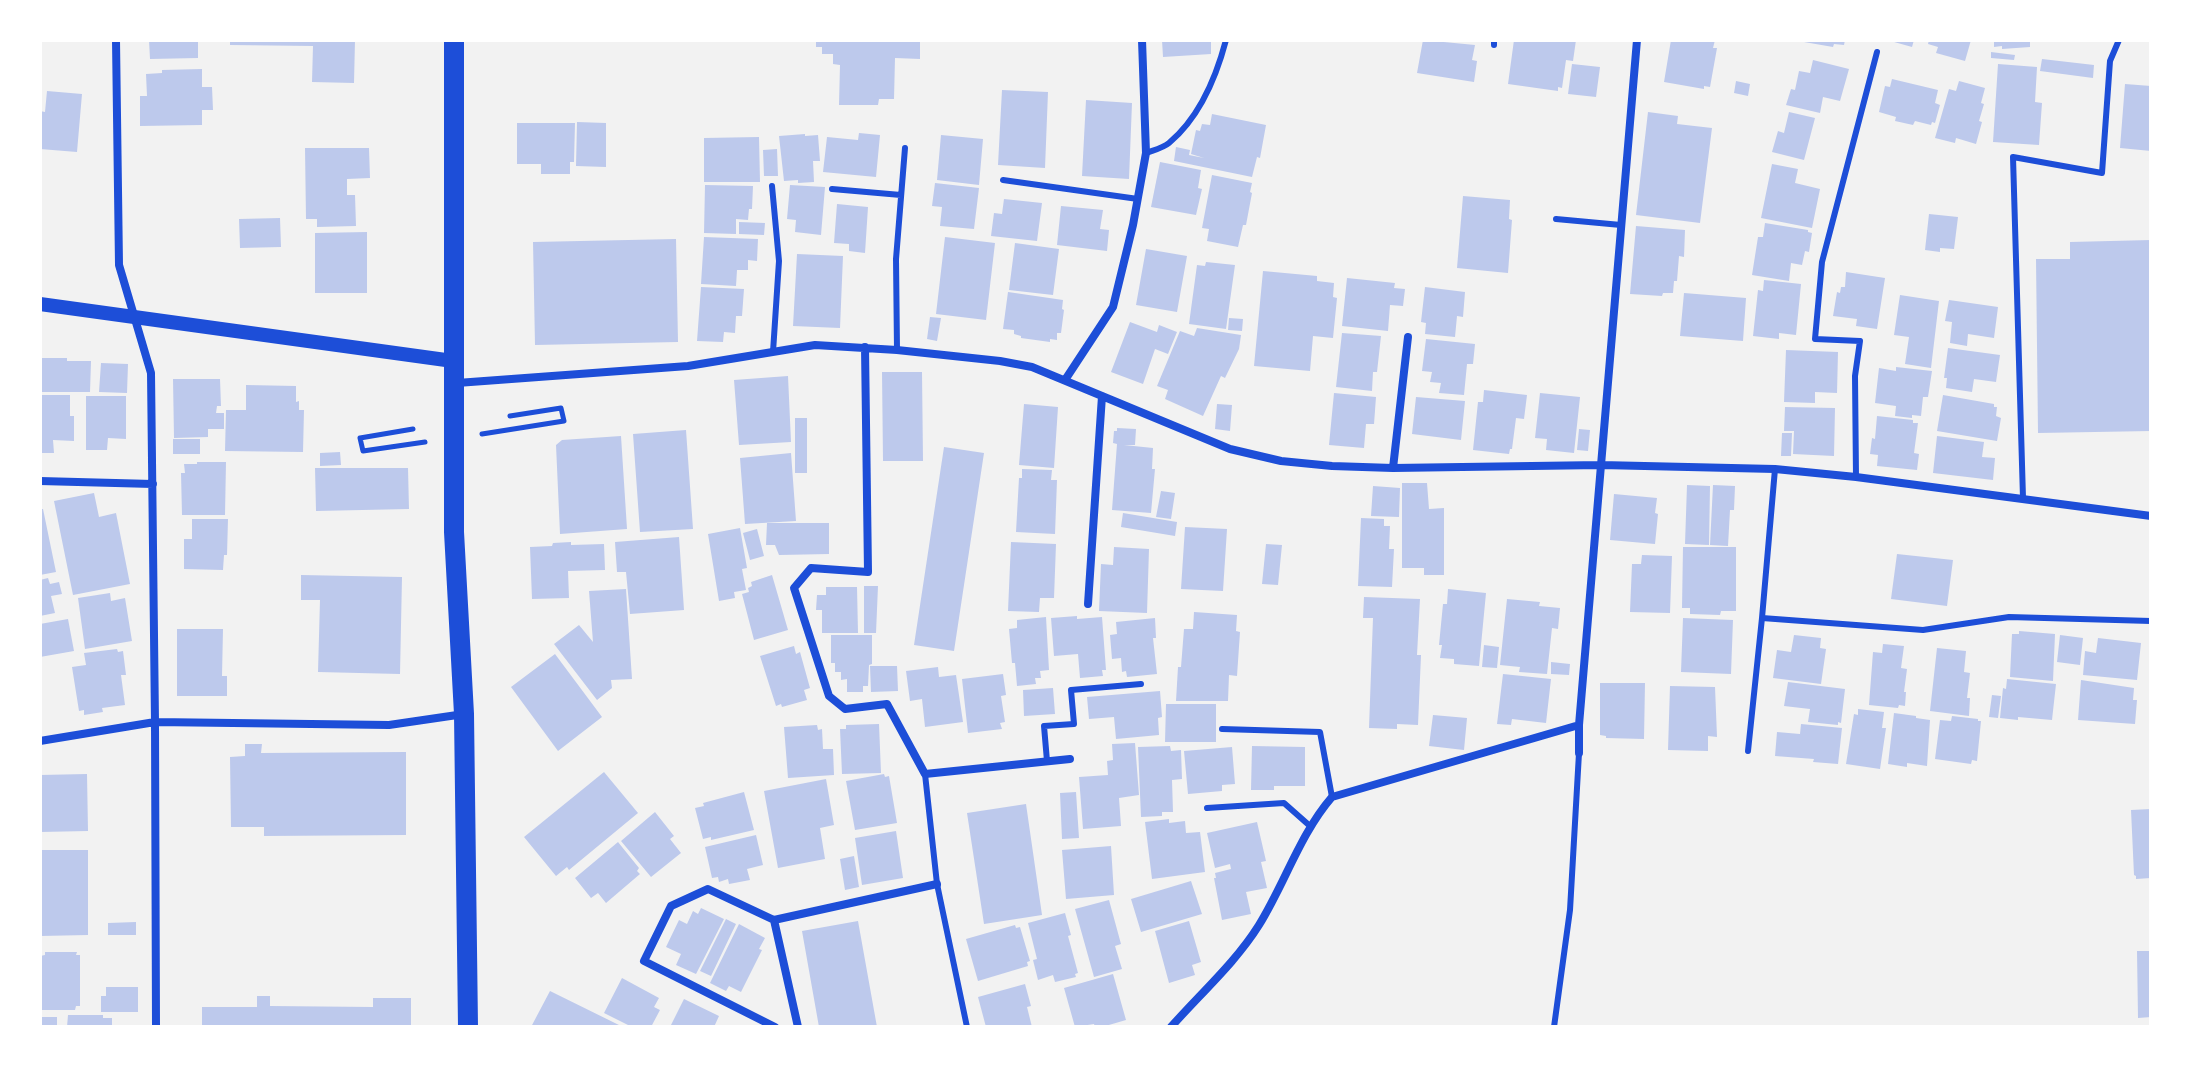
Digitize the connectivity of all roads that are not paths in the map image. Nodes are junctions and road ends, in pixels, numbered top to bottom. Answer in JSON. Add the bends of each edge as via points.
{"nodes":[{"id":1,"x":116,"y":40,"type":"edge"},
{"id":2,"x":454,"y":40,"type":"edge"},
{"id":3,"x":1142,"y":40,"type":"edge"},
{"id":4,"x":1226,"y":40,"type":"edge"},
{"id":5,"x":1637,"y":40,"type":"edge"},
{"id":6,"x":2119,"y":40,"type":"edge"},
{"id":7,"x":1877,"y":52,"type":"dead end"},
{"id":8,"x":905,"y":148,"type":"dead end"},
{"id":9,"x":1146,"y":153,"type":"junction"},
{"id":10,"x":1003,"y":180,"type":"dead end"},
{"id":11,"x":772,"y":186,"type":"dead end"},
{"id":12,"x":832,"y":189,"type":"dead end"},
{"id":13,"x":901,"y":195,"type":"junction"},
{"id":14,"x":1138,"y":199,"type":"junction"},
{"id":15,"x":1556,"y":219,"type":"dead end"},
{"id":16,"x":1621,"y":225,"type":"junction"},
{"id":17,"x":40,"y":304,"type":"edge"},
{"id":18,"x":133,"y":315,"type":"junction"},
{"id":19,"x":1408,"y":337,"type":"dead end"},
{"id":20,"x":865,"y":347,"type":"junction"},
{"id":21,"x":897,"y":350,"type":"junction"},
{"id":22,"x":773,"y":352,"type":"junction"},
{"id":23,"x":453,"y":361,"type":"junction"},
{"id":24,"x":1065,"y":380,"type":"junction"},
{"id":25,"x":453,"y":383,"type":"junction"},
{"id":26,"x":1102,"y":396,"type":"junction"},
{"id":27,"x":1601,"y":465,"type":"junction"},
{"id":28,"x":1393,"y":468,"type":"junction"},
{"id":29,"x":1775,"y":469,"type":"junction"},
{"id":30,"x":1856,"y":477,"type":"junction"},
{"id":31,"x":40,"y":481,"type":"edge"},
{"id":32,"x":153,"y":484,"type":"junction"},
{"id":33,"x":2023,"y":498,"type":"junction"},
{"id":34,"x":2151,"y":516,"type":"edge"},
{"id":35,"x":1088,"y":604,"type":"dead end"},
{"id":36,"x":1762,"y":618,"type":"junction"},
{"id":37,"x":2151,"y":621,"type":"edge"},
{"id":38,"x":1141,"y":684,"type":"dead end"},
{"id":39,"x":464,"y":714,"type":"junction"},
{"id":40,"x":155,"y":722,"type":"junction"},
{"id":41,"x":1579,"y":725,"type":"junction"},
{"id":42,"x":1222,"y":729,"type":"dead end"},
{"id":43,"x":40,"y":741,"type":"edge"},
{"id":44,"x":1748,"y":751,"type":"dead end"},
{"id":45,"x":1579,"y":753,"type":"joint"},
{"id":46,"x":1070,"y":759,"type":"dead end"},
{"id":47,"x":1047,"y":761,"type":"junction"},
{"id":48,"x":925,"y":774,"type":"junction"},
{"id":49,"x":1332,"y":797,"type":"junction"},
{"id":50,"x":1207,"y":808,"type":"dead end"},
{"id":51,"x":1310,"y":826,"type":"junction"},
{"id":52,"x":937,"y":884,"type":"junction"},
{"id":53,"x":774,"y":920,"type":"junction"},
{"id":54,"x":156,"y":1027,"type":"edge"},
{"id":55,"x":468,"y":1027,"type":"edge"},
{"id":56,"x":775,"y":1027,"type":"edge"},
{"id":57,"x":798,"y":1027,"type":"edge"},
{"id":58,"x":967,"y":1027,"type":"edge"},
{"id":59,"x":1171,"y":1027,"type":"edge"},
{"id":60,"x":1554,"y":1027,"type":"edge"}],
"edges":[{"from":1,"to":18,"type":"street","via":[[119,265]]},
{"from":2,"to":23,"type":"main road"},
{"from":3,"to":9,"type":"street"},
{"from":4,"to":9,"type":"lane","via":[[1218,72],[1189,123],[1167,145]]},
{"from":5,"to":16,"type":"street"},
{"from":6,"to":33,"type":"lane","via":[[2110,61],[2102,173],[2013,157]]},
{"from":7,"to":30,"type":"lane","via":[[1822,262],[1815,339],[1860,341]]},
{"from":8,"to":13,"type":"lane"},
{"from":9,"to":14,"type":"street"},
{"from":10,"to":14,"type":"lane"},
{"from":11,"to":22,"type":"lane","via":[[779,261]]},
{"from":12,"to":13,"type":"lane"},
{"from":13,"to":21,"type":"lane"},
{"from":14,"to":24,"type":"street","via":[[1113,307]]},
{"from":15,"to":16,"type":"lane"},
{"from":16,"to":27,"type":"street"},
{"from":17,"to":18,"type":"street"},
{"from":18,"to":23,"type":"street"},
{"from":18,"to":32,"type":"street","via":[[151,373]]},
{"from":19,"to":28,"type":"street"},
{"from":20,"to":21,"type":"street"},
{"from":20,"to":22,"type":"street","via":[[815,345]]},
{"from":20,"to":48,"type":"street","via":[[868,572],[811,568],[794,588],[829,696],[845,709],[887,704]]},
{"from":21,"to":24,"type":"street","via":[[1000,361]]},
{"from":22,"to":25,"type":"street","via":[[688,366]]},
{"from":23,"to":25,"type":"main road"},
{"from":24,"to":26,"type":"street"},
{"from":25,"to":39,"type":"main road"},
{"from":26,"to":28,"type":"street","via":[[1230,449],[1281,461]]},
{"from":26,"to":35,"type":"street"},
{"from":27,"to":28,"type":"street"},
{"from":27,"to":29,"type":"street"},
{"from":27,"to":41,"type":"street"},
{"from":29,"to":30,"type":"street"},
{"from":29,"to":36,"type":"lane"},
{"from":30,"to":33,"type":"street"},
{"from":31,"to":32,"type":"street"},
{"from":32,"to":40,"type":"street"},
{"from":33,"to":34,"type":"street"},
{"from":36,"to":37,"type":"lane","via":[[1923,630],[2009,617]]},
{"from":36,"to":44,"type":"lane"},
{"from":38,"to":47,"type":"lane","via":[[1071,690],[1074,724],[1044,726]]},
{"from":39,"to":40,"type":"street","via":[[389,725]]},
{"from":39,"to":55,"type":"main road"},
{"from":40,"to":43,"type":"street"},
{"from":40,"to":54,"type":"street"},
{"from":41,"to":45,"type":"street"},
{"from":41,"to":49,"type":"street"},
{"from":42,"to":49,"type":"lane","via":[[1320,732]]},
{"from":45,"to":60,"type":"lane","via":[[1570,910]]},
{"from":46,"to":47,"type":"street"},
{"from":47,"to":48,"type":"street"},
{"from":48,"to":52,"type":"lane"},
{"from":49,"to":51,"type":"street"},
{"from":50,"to":51,"type":"lane","via":[[1284,803]]},
{"from":51,"to":59,"type":"street","via":[[1258,928]]},
{"from":52,"to":53,"type":"street"},
{"from":52,"to":58,"type":"lane"},
{"from":53,"to":56,"type":"street","via":[[708,889],[671,906],[644,961]]},
{"from":53,"to":57,"type":"street"}]}
